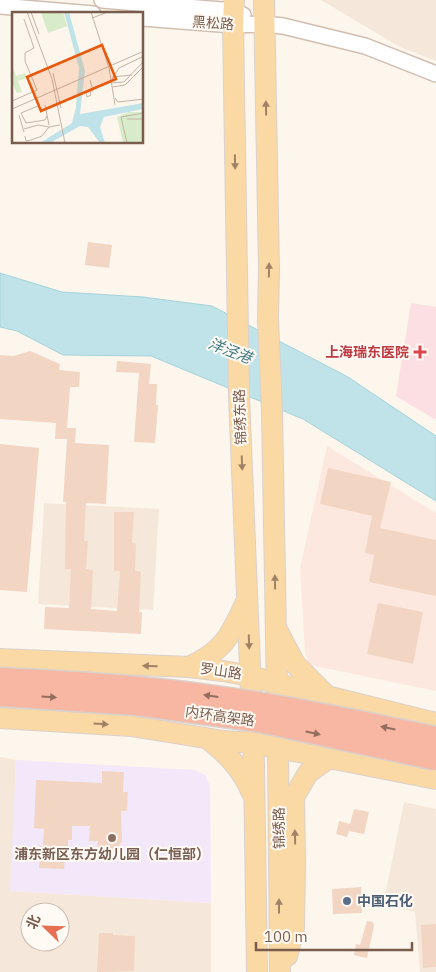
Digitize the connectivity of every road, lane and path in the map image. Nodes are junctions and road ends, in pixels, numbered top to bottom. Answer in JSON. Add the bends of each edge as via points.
{"nodes":[{"id":1,"x":102,"y":0,"type":"edge"},
{"id":2,"x":264,"y":0,"type":"edge"},
{"id":3,"x":0,"y":6,"type":"edge"},
{"id":4,"x":70,"y":12,"type":"edge"},
{"id":5,"x":234,"y":12,"type":"edge"},
{"id":6,"x":144,"y":18,"type":"edge"},
{"id":7,"x":274,"y":25,"type":"junction"},
{"id":8,"x":436,"y":74,"type":"edge"},
{"id":9,"x":247,"y":600,"type":"junction"},
{"id":10,"x":275,"y":626,"type":"junction"},
{"id":11,"x":0,"y":659,"type":"edge"},
{"id":12,"x":189,"y":667,"type":"junction"},
{"id":13,"x":251,"y":676,"type":"junction"},
{"id":14,"x":0,"y":679,"type":"edge"},
{"id":15,"x":277,"y":683,"type":"junction"},
{"id":16,"x":0,"y":695,"type":"edge"},
{"id":17,"x":328,"y":697,"type":"junction"},
{"id":18,"x":0,"y":718,"type":"edge"},
{"id":19,"x":436,"y":724,"type":"edge"},
{"id":20,"x":206,"y":738,"type":"junction"},
{"id":21,"x":436,"y":738,"type":"edge"},
{"id":22,"x":253,"y":743,"type":"junction"},
{"id":23,"x":278,"y":748,"type":"junction"},
{"id":24,"x":329,"y":758,"type":"junction"},
{"id":25,"x":436,"y":759,"type":"edge"},
{"id":26,"x":436,"y":779,"type":"edge"},
{"id":27,"x":255,"y":800,"type":"junction"},
{"id":28,"x":257,"y":972,"type":"edge"},
{"id":29,"x":281,"y":972,"type":"edge"}],
"edges":[{"from":1,"to":5,"type":"street"},
{"from":2,"to":7,"type":"main road"},
{"from":3,"to":4,"type":"street"},
{"from":5,"to":6,"type":"street","name":"黑松路"},
{"from":5,"to":7,"type":"street"},
{"from":5,"to":9,"type":"main road","name":"锦绣东路","one_way":true,"via":[[237,308]]},
{"from":7,"to":8,"type":"street","via":[[365,46]]},
{"from":10,"to":7,"type":"main road","one_way":true,"via":[[268,319]]},
{"from":9,"to":12,"type":"main road","via":[[225,643]]},
{"from":9,"to":13,"type":"main road","name":"锦绣东路","one_way":true},
{"from":10,"to":15,"type":"main road"},
{"from":10,"to":17,"type":"main road","via":[[295,664]]},
{"from":12,"to":11,"type":"main road","name":"罗山路","one_way":true},
{"from":12,"to":13,"type":"main road","name":"罗山路"},
{"from":13,"to":15,"type":"main road","name":"罗山路"},
{"from":13,"to":22,"type":"main road","name":"锦绣东路"},
{"from":21,"to":14,"type":"highway","name":"内环高架路","one_way":true,"bridge":true,"via":[[312,712],[207,695],[103,684]]},
{"from":15,"to":17,"type":"main road","name":"罗山路"},
{"from":15,"to":23,"type":"main road","name":"锦绣路"},
{"from":16,"to":25,"type":"highway","name":"内环高架路","one_way":true,"bridge":true,"via":[[136,704],[260,721]]},
{"from":17,"to":19,"type":"main road","name":"罗山路"},
{"from":18,"to":20,"type":"main road","one_way":true,"via":[[131,726]]},
{"from":20,"to":22,"type":"main road"},
{"from":20,"to":27,"type":"main road","via":[[236,764]]},
{"from":22,"to":23,"type":"main road"},
{"from":22,"to":27,"type":"main road","name":"锦绣路"},
{"from":23,"to":24,"type":"main road"},
{"from":29,"to":23,"type":"main road","name":"锦绣路","one_way":true},
{"from":24,"to":26,"type":"main road"},
{"from":29,"to":24,"type":"main road","one_way":true,"via":[[294,928],[294,797],[308,773]]},
{"from":27,"to":28,"type":"main road","name":"锦绣路"}]}
